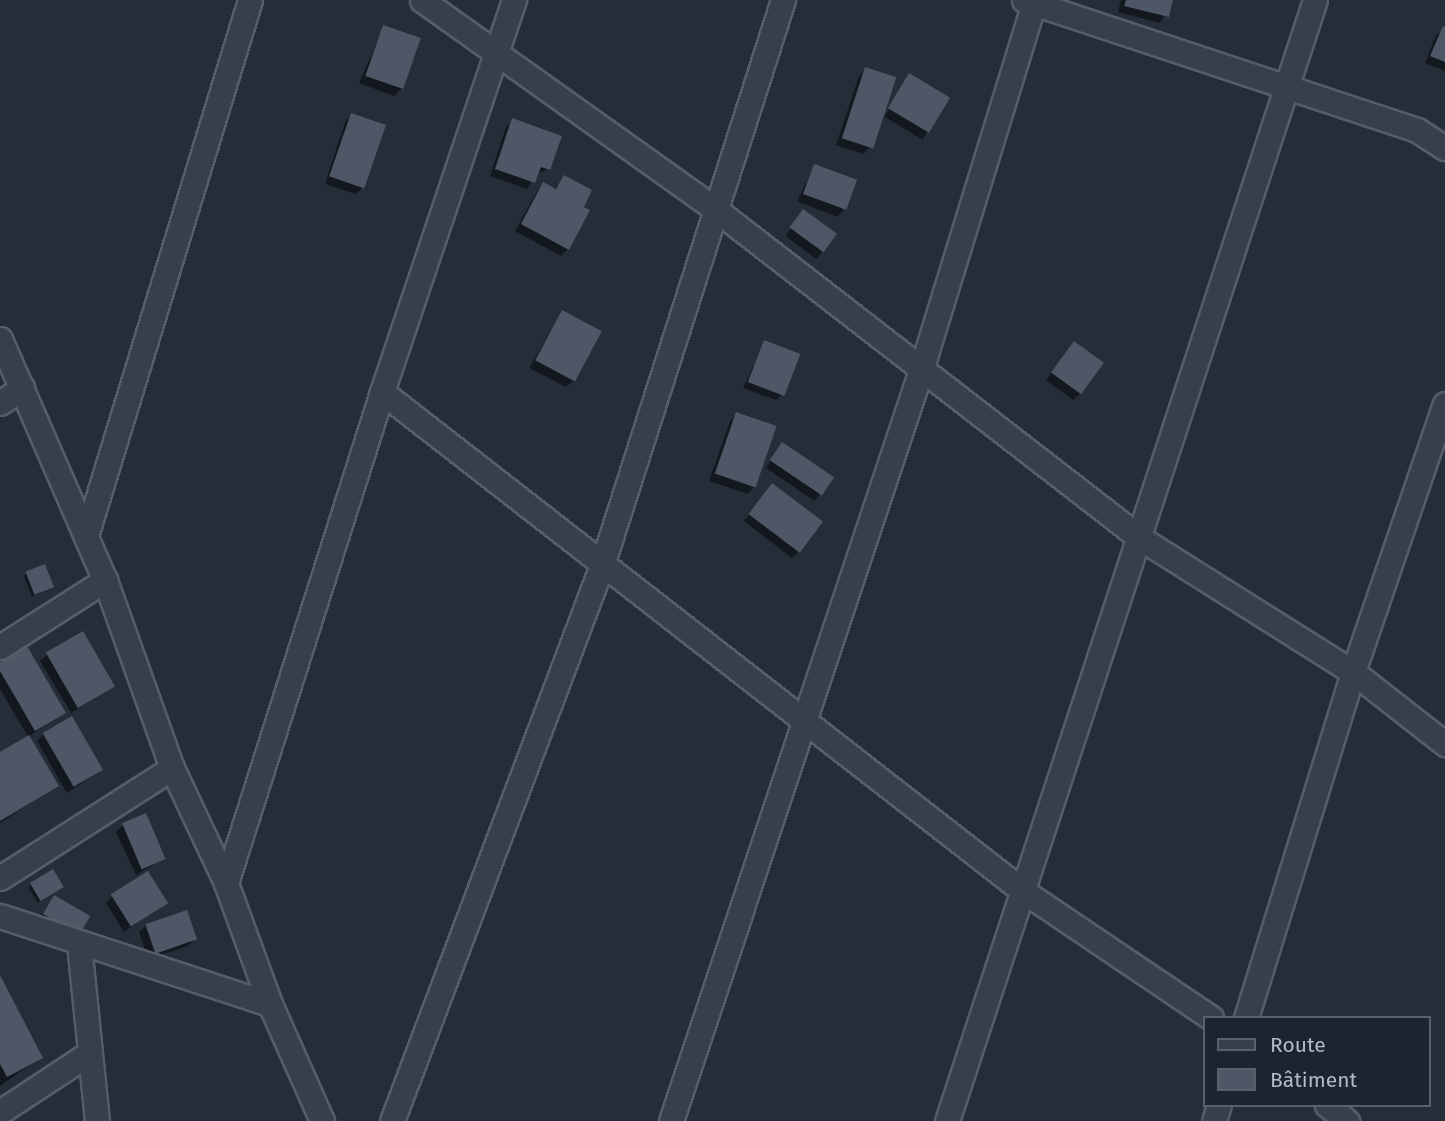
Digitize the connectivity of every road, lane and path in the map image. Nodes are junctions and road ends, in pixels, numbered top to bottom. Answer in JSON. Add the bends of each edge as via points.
{"nodes":[{"id":1,"x":250,"y":0,"type":"edge"},
{"id":2,"x":422,"y":0,"type":"edge"},
{"id":3,"x":514,"y":0,"type":"edge"},
{"id":4,"x":783,"y":0,"type":"edge"},
{"id":5,"x":1315,"y":0,"type":"edge"},
{"id":6,"x":1031,"y":2,"type":"edge"},
{"id":7,"x":495,"y":53,"type":"junction"},
{"id":8,"x":1286,"y":85,"type":"junction"},
{"id":9,"x":1445,"y":148,"type":"edge"},
{"id":10,"x":715,"y":209,"type":"junction"},
{"id":11,"x":0,"y":339,"type":"edge"},
{"id":12,"x":921,"y":370,"type":"junction"},
{"id":13,"x":22,"y":388,"type":"junction"},
{"id":14,"x":382,"y":392,"type":"junction"},
{"id":15,"x":0,"y":402,"type":"edge"},
{"id":16,"x":1445,"y":404,"type":"edge"},
{"id":17,"x":1438,"y":450,"type":"edge"},
{"id":18,"x":86,"y":536,"type":"junction"},
{"id":19,"x":1140,"y":538,"type":"junction"},
{"id":20,"x":602,"y":565,"type":"junction"},
{"id":21,"x":105,"y":580,"type":"junction"},
{"id":22,"x":0,"y":647,"type":"edge"},
{"id":23,"x":1353,"y":673,"type":"junction"},
{"id":24,"x":803,"y":723,"type":"junction"},
{"id":25,"x":1445,"y":744,"type":"edge"},
{"id":26,"x":172,"y":768,"type":"junction"},
{"id":27,"x":0,"y":878,"type":"edge"},
{"id":28,"x":226,"y":883,"type":"junction"},
{"id":29,"x":1023,"y":891,"type":"junction"},
{"id":30,"x":0,"y":916,"type":"edge"},
{"id":31,"x":79,"y":944,"type":"junction"},
{"id":32,"x":270,"y":1004,"type":"junction"},
{"id":33,"x":1208,"y":1016,"type":"edge"},
{"id":34,"x":1247,"y":1016,"type":"edge"},
{"id":35,"x":88,"y":1054,"type":"junction"},
{"id":36,"x":1330,"y":1107,"type":"edge"},
{"id":37,"x":0,"y":1112,"type":"edge"},
{"id":38,"x":97,"y":1121,"type":"edge"},
{"id":39,"x":322,"y":1121,"type":"edge"},
{"id":40,"x":392,"y":1121,"type":"edge"},
{"id":41,"x":671,"y":1121,"type":"edge"},
{"id":42,"x":947,"y":1121,"type":"edge"},
{"id":43,"x":1347,"y":1121,"type":"edge"}],
"edges":[{"from":1,"to":18,"type":"street"},
{"from":2,"to":7,"type":"street"},
{"from":3,"to":7,"type":"street"},
{"from":4,"to":10,"type":"street"},
{"from":5,"to":8,"type":"street"},
{"from":6,"to":8,"type":"street"},
{"from":6,"to":12,"type":"street"},
{"from":7,"to":10,"type":"street"},
{"from":7,"to":14,"type":"street"},
{"from":8,"to":9,"type":"street","via":[[1417,130]]},
{"from":8,"to":19,"type":"street"},
{"from":10,"to":12,"type":"street"},
{"from":10,"to":20,"type":"street"},
{"from":11,"to":13,"type":"street"},
{"from":12,"to":19,"type":"street"},
{"from":12,"to":24,"type":"street"},
{"from":13,"to":15,"type":"street"},
{"from":13,"to":18,"type":"street"},
{"from":14,"to":20,"type":"street"},
{"from":14,"to":28,"type":"street"},
{"from":16,"to":17,"type":"street"},
{"from":17,"to":23,"type":"street"},
{"from":18,"to":21,"type":"street"},
{"from":19,"to":23,"type":"street"},
{"from":19,"to":29,"type":"street"},
{"from":20,"to":24,"type":"street"},
{"from":20,"to":40,"type":"street"},
{"from":21,"to":22,"type":"street"},
{"from":21,"to":26,"type":"street"},
{"from":23,"to":25,"type":"street"},
{"from":23,"to":34,"type":"street"},
{"from":24,"to":29,"type":"street"},
{"from":24,"to":41,"type":"street"},
{"from":26,"to":27,"type":"street"},
{"from":26,"to":28,"type":"street"},
{"from":28,"to":32,"type":"street"},
{"from":29,"to":33,"type":"street"},
{"from":29,"to":42,"type":"street"},
{"from":30,"to":31,"type":"street"},
{"from":31,"to":32,"type":"street"},
{"from":31,"to":35,"type":"street"},
{"from":32,"to":39,"type":"street"},
{"from":35,"to":37,"type":"street"},
{"from":35,"to":38,"type":"street"},
{"from":36,"to":43,"type":"street"}]}
